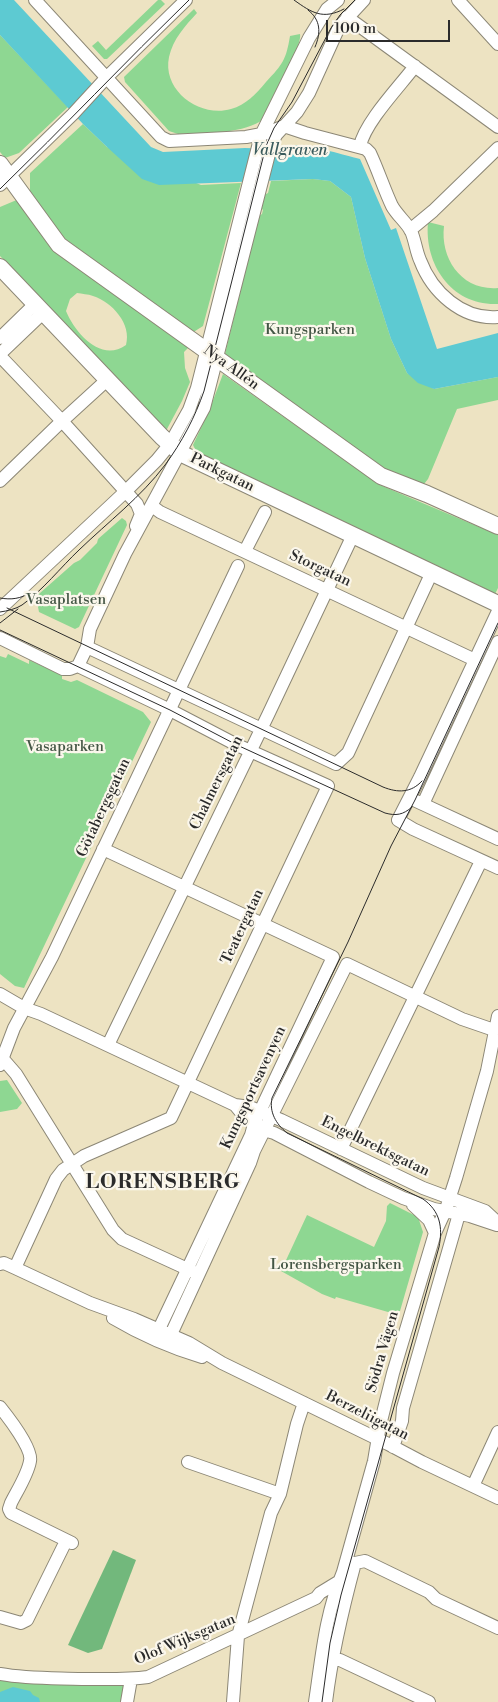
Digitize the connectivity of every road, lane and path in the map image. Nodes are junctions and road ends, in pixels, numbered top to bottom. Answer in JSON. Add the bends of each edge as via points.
{"nodes":[{"id":1,"x":35,"y":0,"type":"edge"},
{"id":2,"x":186,"y":0,"type":"edge"},
{"id":3,"x":317,"y":0,"type":"edge"},
{"id":4,"x":364,"y":0,"type":"edge"},
{"id":5,"x":458,"y":0,"type":"edge"},
{"id":6,"x":334,"y":4,"type":"edge"},
{"id":7,"x":348,"y":17,"type":"junction"},
{"id":8,"x":498,"y":44,"type":"edge"},
{"id":9,"x":416,"y":66,"type":"junction"},
{"id":10,"x":103,"y":82,"type":"junction"},
{"id":11,"x":284,"y":126,"type":"junction"},
{"id":12,"x":498,"y":127,"type":"edge"},
{"id":13,"x":264,"y":142,"type":"junction"},
{"id":14,"x":360,"y":146,"type":"junction"},
{"id":15,"x":498,"y":148,"type":"edge"},
{"id":16,"x":3,"y":175,"type":"edge"},
{"id":17,"x":410,"y":230,"type":"junction"},
{"id":18,"x":0,"y":267,"type":"edge"},
{"id":19,"x":40,"y":308,"type":"junction"},
{"id":20,"x":498,"y":317,"type":"edge"},
{"id":21,"x":0,"y":338,"type":"edge"},
{"id":22,"x":212,"y":354,"type":"junction"},
{"id":23,"x":0,"y":355,"type":"edge"},
{"id":24,"x":108,"y":379,"type":"junction"},
{"id":25,"x":62,"y":421,"type":"junction"},
{"id":26,"x":175,"y":448,"type":"junction"},
{"id":27,"x":109,"y":474,"type":"junction"},
{"id":28,"x":140,"y":477,"type":"junction"},
{"id":29,"x":0,"y":481,"type":"edge"},
{"id":30,"x":123,"y":490,"type":"junction"},
{"id":31,"x":152,"y":506,"type":"junction"},
{"id":32,"x":265,"y":512,"type":"dead end"},
{"id":33,"x":498,"y":526,"type":"edge"},
{"id":34,"x":353,"y":535,"type":"junction"},
{"id":35,"x":245,"y":552,"type":"junction"},
{"id":36,"x":125,"y":554,"type":"junction"},
{"id":37,"x":238,"y":566,"type":"dead end"},
{"id":38,"x":432,"y":572,"type":"junction"},
{"id":39,"x":328,"y":591,"type":"junction"},
{"id":40,"x":498,"y":604,"type":"edge"},
{"id":41,"x":1,"y":605,"type":"edge"},
{"id":42,"x":498,"y":610,"type":"edge"},
{"id":43,"x":406,"y":628,"type":"junction"},
{"id":44,"x":0,"y":638,"type":"edge"},
{"id":45,"x":498,"y":642,"type":"edge"},
{"id":46,"x":87,"y":647,"type":"junction"},
{"id":47,"x":487,"y":665,"type":"edge"},
{"id":48,"x":78,"y":666,"type":"junction"},
{"id":49,"x":179,"y":690,"type":"junction"},
{"id":50,"x":170,"y":710,"type":"junction"},
{"id":51,"x":262,"y":729,"type":"junction"},
{"id":52,"x":250,"y":751,"type":"junction"},
{"id":53,"x":409,"y":798,"type":"junction"},
{"id":54,"x":423,"y":804,"type":"junction"},
{"id":55,"x":498,"y":839,"type":"edge"},
{"id":56,"x":103,"y":849,"type":"junction"},
{"id":57,"x":481,"y":861,"type":"junction"},
{"id":58,"x":498,"y":868,"type":"edge"},
{"id":59,"x":185,"y":887,"type":"junction"},
{"id":60,"x":262,"y":924,"type":"junction"},
{"id":61,"x":0,"y":994,"type":"edge"},
{"id":62,"x":415,"y":996,"type":"junction"},
{"id":63,"x":24,"y":1008,"type":"junction"},
{"id":64,"x":498,"y":1016,"type":"edge"},
{"id":65,"x":494,"y":1030,"type":"junction"},
{"id":66,"x":108,"y":1045,"type":"junction"},
{"id":67,"x":2,"y":1062,"type":"edge"},
{"id":68,"x":189,"y":1082,"type":"junction"},
{"id":69,"x":235,"y":1105,"type":"junction"},
{"id":70,"x":260,"y":1112,"type":"junction"},
{"id":71,"x":272,"y":1117,"type":"junction"},
{"id":72,"x":260,"y":1128,"type":"junction"},
{"id":73,"x":341,"y":1149,"type":"junction"},
{"id":74,"x":72,"y":1164,"type":"junction"},
{"id":75,"x":403,"y":1198,"type":"junction"},
{"id":76,"x":450,"y":1199,"type":"junction"},
{"id":77,"x":445,"y":1212,"type":"junction"},
{"id":78,"x":459,"y":1214,"type":"junction"},
{"id":79,"x":498,"y":1224,"type":"edge"},
{"id":80,"x":434,"y":1234,"type":"junction"},
{"id":81,"x":0,"y":1264,"type":"edge"},
{"id":82,"x":15,"y":1268,"type":"junction"},
{"id":83,"x":187,"y":1268,"type":"junction"},
{"id":84,"x":199,"y":1275,"type":"junction"},
{"id":85,"x":154,"y":1333,"type":"junction"},
{"id":86,"x":169,"y":1339,"type":"junction"},
{"id":87,"x":304,"y":1403,"type":"junction"},
{"id":88,"x":0,"y":1407,"type":"edge"},
{"id":89,"x":498,"y":1432,"type":"edge"},
{"id":90,"x":377,"y":1439,"type":"junction"},
{"id":91,"x":393,"y":1447,"type":"junction"},
{"id":92,"x":188,"y":1462,"type":"dead end"},
{"id":93,"x":473,"y":1486,"type":"junction"},
{"id":94,"x":280,"y":1494,"type":"junction"},
{"id":95,"x":498,"y":1498,"type":"edge"},
{"id":96,"x":338,"y":1582,"type":"junction"},
{"id":97,"x":316,"y":1598,"type":"junction"},
{"id":98,"x":331,"y":1606,"type":"junction"},
{"id":99,"x":0,"y":1618,"type":"edge"},
{"id":100,"x":498,"y":1628,"type":"edge"},
{"id":101,"x":238,"y":1636,"type":"junction"},
{"id":102,"x":332,"y":1659,"type":"junction"},
{"id":103,"x":0,"y":1674,"type":"edge"},
{"id":104,"x":131,"y":1679,"type":"junction"},
{"id":105,"x":127,"y":1702,"type":"edge"},
{"id":106,"x":233,"y":1702,"type":"edge"},
{"id":107,"x":315,"y":1702,"type":"edge"},
{"id":108,"x":326,"y":1702,"type":"edge"},
{"id":109,"x":429,"y":1702,"type":"edge"}],
"edges":[{"from":1,"to":10,"type":"street"},
{"from":2,"to":10,"type":"street"},
{"from":3,"to":6,"type":"street"},
{"from":4,"to":7,"type":"street"},
{"from":5,"to":8,"type":"street"},
{"from":6,"to":13,"type":"street","via":[[309,38]]},
{"from":7,"to":9,"type":"street"},
{"from":7,"to":11,"type":"street","via":[[339,27],[309,93]]},
{"from":9,"to":12,"type":"street"},
{"from":9,"to":14,"type":"street","via":[[370,124]]},
{"from":10,"to":13,"type":"street","via":[[169,141],[229,138]]},
{"from":10,"to":16,"type":"street","via":[[73,114]]},
{"from":11,"to":13,"type":"street"},
{"from":11,"to":14,"type":"street"},
{"from":13,"to":22,"type":"street"},
{"from":14,"to":17,"type":"street","via":[[370,153],[392,207]]},
{"from":15,"to":17,"type":"street"},
{"from":16,"to":22,"type":"main road","name":"Nya Allén","via":[[59,245]]},
{"from":17,"to":20,"type":"street","via":[[428,279],[437,292],[463,310]]},
{"from":18,"to":19,"type":"main road","name":"Parkgatan"},
{"from":19,"to":21,"type":"street"},
{"from":19,"to":23,"type":"street"},
{"from":19,"to":24,"type":"main road","name":"Parkgatan"},
{"from":22,"to":26,"type":"street"},
{"from":22,"to":33,"type":"main road","name":"Nya Allén","via":[[381,476]]},
{"from":23,"to":25,"type":"street"},
{"from":24,"to":25,"type":"street"},
{"from":24,"to":26,"type":"main road","name":"Parkgatan"},
{"from":25,"to":27,"type":"street"},
{"from":25,"to":29,"type":"street"},
{"from":26,"to":28,"type":"street"},
{"from":26,"to":31,"type":"street"},
{"from":26,"to":34,"type":"main road","name":"Parkgatan"},
{"from":27,"to":28,"type":"street","via":[[128,480]]},
{"from":27,"to":30,"type":"street"},
{"from":28,"to":30,"type":"street"},
{"from":30,"to":36,"type":"street","via":[[137,504],[141,514]]},
{"from":30,"to":41,"type":"street"},
{"from":31,"to":35,"type":"street","name":"Storgatan"},
{"from":31,"to":36,"type":"street"},
{"from":32,"to":35,"type":"street"},
{"from":34,"to":38,"type":"main road","name":"Parkgatan"},
{"from":34,"to":39,"type":"street","name":"Chalmersgatan"},
{"from":35,"to":39,"type":"street","name":"Storgatan"},
{"from":36,"to":46,"type":"street","via":[[90,629]]},
{"from":37,"to":49,"type":"street","name":"Götabergsgatan"},
{"from":38,"to":40,"type":"main road","name":"Parkgatan"},
{"from":38,"to":43,"type":"street"},
{"from":39,"to":43,"type":"street","name":"Storgatan"},
{"from":39,"to":51,"type":"street","name":"Chalmersgatan"},
{"from":42,"to":47,"type":"street"},
{"from":43,"to":47,"type":"street","name":"Storgatan"},
{"from":43,"to":51,"type":"street","via":[[348,753],[336,764]]},
{"from":44,"to":48,"type":"street","via":[[62,669]]},
{"from":45,"to":47,"type":"street"},
{"from":46,"to":48,"type":"street"},
{"from":46,"to":49,"type":"street"},
{"from":47,"to":53,"type":"street"},
{"from":47,"to":54,"type":"street"},
{"from":48,"to":50,"type":"street"},
{"from":49,"to":50,"type":"street","name":"Götabergsgatan"},
{"from":49,"to":51,"type":"street"},
{"from":50,"to":52,"type":"street"},
{"from":50,"to":56,"type":"street","name":"Götabergsgatan"},
{"from":51,"to":52,"type":"street","name":"Chalmersgatan"},
{"from":52,"to":59,"type":"street","name":"Chalmersgatan"},
{"from":52,"to":60,"type":"street","name":"Teatergatan","via":[[328,786]]},
{"from":53,"to":54,"type":"street"},
{"from":53,"to":57,"type":"street","via":[[398,820]]},
{"from":54,"to":55,"type":"street"},
{"from":56,"to":59,"type":"street"},
{"from":56,"to":63,"type":"street","name":"Götabergsgatan"},
{"from":57,"to":58,"type":"street"},
{"from":57,"to":62,"type":"street"},
{"from":59,"to":60,"type":"street"},
{"from":59,"to":66,"type":"street","name":"Chalmersgatan"},
{"from":60,"to":68,"type":"street","name":"Teatergatan"},
{"from":60,"to":70,"type":"street","name":"Kungsportsavenyen","via":[[333,957]]},
{"from":61,"to":63,"type":"street","name":"Engelbrektsgatan"},
{"from":62,"to":65,"type":"street"},
{"from":62,"to":71,"type":"street","name":"Kungsportsavenyen","via":[[347,964]]},
{"from":62,"to":73,"type":"street"},
{"from":63,"to":66,"type":"street","name":"Engelbrektsgatan"},
{"from":63,"to":67,"type":"street","name":"Götabergsgatan"},
{"from":64,"to":65,"type":"street","name":"Södra Vägen"},
{"from":65,"to":76,"type":"street","name":"Södra Vägen","via":[[486,1071]]},
{"from":66,"to":68,"type":"street","name":"Engelbrektsgatan"},
{"from":67,"to":74,"type":"street","via":[[16,1074]]},
{"from":68,"to":69,"type":"street","name":"Engelbrektsgatan"},
{"from":68,"to":74,"type":"street","name":"Teatergatan","via":[[170,1118]]},
{"from":69,"to":70,"type":"street","name":"Engelbrektsgatan"},
{"from":69,"to":72,"type":"street","name":"Engelbrektsgatan"},
{"from":70,"to":71,"type":"street","name":"Engelbrektsgatan"},
{"from":70,"to":72,"type":"street","name":"Kungsportsavenyen"},
{"from":71,"to":72,"type":"street","name":"Kungsportsavenyen"},
{"from":71,"to":73,"type":"street","name":"Engelbrektsgatan"},
{"from":72,"to":75,"type":"street","name":"Engelbrektsgatan"},
{"from":72,"to":83,"type":"street","name":"Kungsportsavenyen","via":[[251,1135]]},
{"from":72,"to":84,"type":"street","name":"Kungsportsavenyen","via":[[250,1163]]},
{"from":73,"to":76,"type":"street","name":"Engelbrektsgatan"},
{"from":74,"to":82,"type":"street","via":[[56,1179]]},
{"from":74,"to":83,"type":"street","via":[[112,1230],[122,1239]]},
{"from":75,"to":77,"type":"street","name":"Engelbrektsgatan"},
{"from":75,"to":80,"type":"street","name":"Engelbrektsgatan","via":[[422,1213]]},
{"from":76,"to":77,"type":"street","name":"Södra Vägen"},
{"from":76,"to":79,"type":"street","name":"Engelbrektsgatan","via":[[485,1211]]},
{"from":77,"to":78,"type":"street","name":"Engelbrektsgatan"},
{"from":77,"to":80,"type":"street","name":"Södra Vägen"},
{"from":78,"to":79,"type":"street","name":"Engelbrektsgatan"},
{"from":78,"to":91,"type":"street"},
{"from":80,"to":90,"type":"street","name":"Södra Vägen","via":[[392,1373]]},
{"from":81,"to":82,"type":"street","name":"Berzeliigatan"},
{"from":82,"to":85,"type":"street","name":"Berzeliigatan","via":[[90,1303],[129,1328]]},
{"from":83,"to":84,"type":"street"},
{"from":83,"to":85,"type":"street","name":"Kungsportsavenyen"},
{"from":84,"to":86,"type":"street","name":"Kungsportsavenyen"},
{"from":85,"to":86,"type":"street","name":"Berzeliigatan"},
{"from":86,"to":87,"type":"street","name":"Berzeliigatan","via":[[185,1352],[222,1363]]},
{"from":87,"to":90,"type":"street","name":"Berzeliigatan"},
{"from":87,"to":94,"type":"street"},
{"from":88,"to":99,"type":"street","via":[[30,1456],[10,1509],[14,1516],[69,1542],[25,1622]]},
{"from":89,"to":93,"type":"street"},
{"from":90,"to":91,"type":"street","name":"Berzeliigatan"},
{"from":90,"to":96,"type":"street","name":"Södra Vägen","via":[[369,1480]]},
{"from":91,"to":93,"type":"street","name":"Berzeliigatan"},
{"from":92,"to":94,"type":"street"},
{"from":93,"to":95,"type":"street","name":"Berzeliigatan"},
{"from":94,"to":101,"type":"street","via":[[271,1513]]},
{"from":96,"to":97,"type":"street","name":"Olof Wijksgatan"},
{"from":96,"to":98,"type":"street","name":"Södra Vägen"},
{"from":97,"to":98,"type":"street","via":[[327,1599]]},
{"from":97,"to":101,"type":"street","name":"Olof Wijksgatan"},
{"from":98,"to":107,"type":"street","name":"Södra Vägen"},
{"from":100,"to":102,"type":"street","via":[[365,1561],[355,1563]]},
{"from":101,"to":104,"type":"street","name":"Olof Wijksgatan","via":[[148,1677]]},
{"from":101,"to":106,"type":"street"},
{"from":102,"to":108,"type":"street"},
{"from":102,"to":109,"type":"street"},
{"from":103,"to":104,"type":"street","name":"Olof Wijksgatan"},
{"from":104,"to":105,"type":"street"}]}
